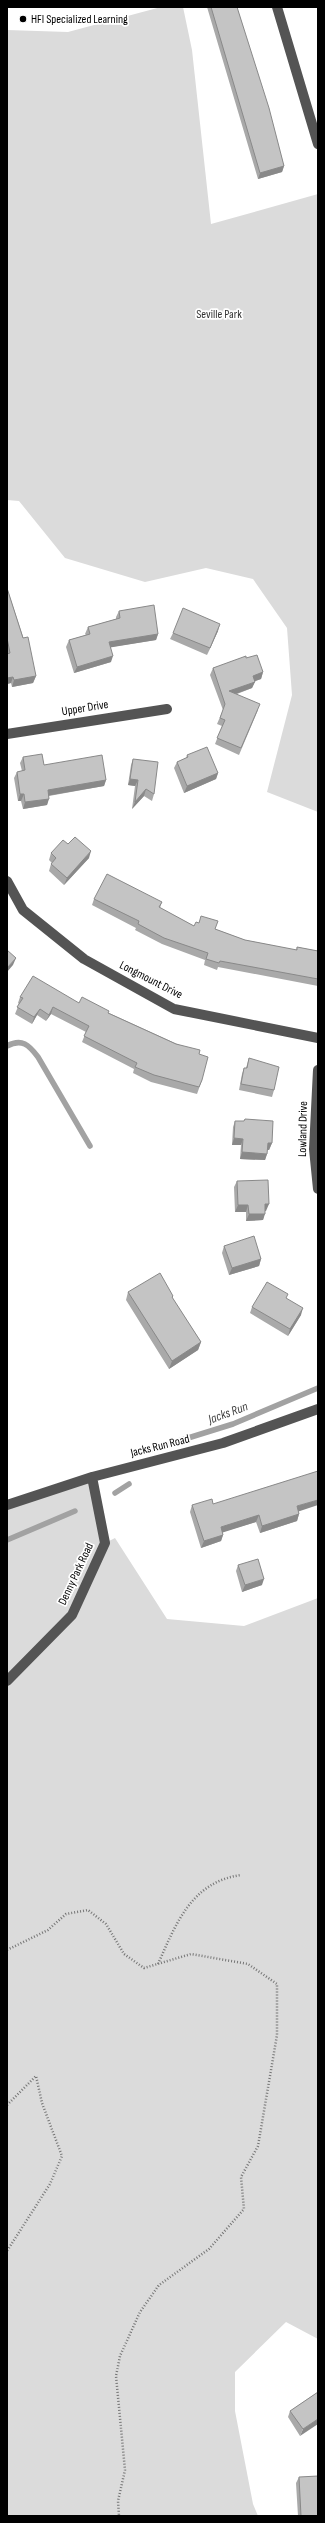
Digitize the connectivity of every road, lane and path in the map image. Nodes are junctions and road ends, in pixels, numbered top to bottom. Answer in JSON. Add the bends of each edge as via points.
{"nodes":[{"id":1,"x":277,"y":7,"type":"edge"},
{"id":2,"x":318,"y":144,"type":"edge"},
{"id":3,"x":167,"y":709,"type":"dead end"},
{"id":4,"x":7,"y":734,"type":"edge"},
{"id":5,"x":7,"y":881,"type":"edge"},
{"id":6,"x":318,"y":1038,"type":"edge"},
{"id":7,"x":318,"y":1070,"type":"edge"},
{"id":8,"x":318,"y":1189,"type":"edge"},
{"id":9,"x":318,"y":1409,"type":"edge"},
{"id":10,"x":92,"y":1477,"type":"junction"},
{"id":11,"x":7,"y":1505,"type":"edge"},
{"id":12,"x":7,"y":1681,"type":"edge"},
{"id":13,"x":241,"y":1875,"type":"dead end"},
{"id":14,"x":7,"y":1950,"type":"edge"},
{"id":15,"x":158,"y":1964,"type":"junction"},
{"id":16,"x":7,"y":2104,"type":"edge"},
{"id":17,"x":7,"y":2251,"type":"edge"},
{"id":18,"x":119,"y":2516,"type":"edge"}],
"edges":[{"from":1,"to":2,"type":"street"},
{"from":3,"to":4,"type":"street","name":"Upper Drive"},
{"from":5,"to":6,"type":"street","name":"Longmount Drive","via":[[23,910],[84,959],[174,1009]]},
{"from":7,"to":8,"type":"street","name":"Lowland Drive","via":[[314,1148]]},
{"from":9,"to":10,"type":"street","name":"Jacks Run Road","via":[[223,1443]]},
{"from":10,"to":11,"type":"street","name":"Jacks Run Road"},
{"from":10,"to":12,"type":"street","name":"Denny Park Road","via":[[105,1543],[72,1615]]},
{"from":13,"to":15,"type":"path","via":[[229,1877],[194,1897],[176,1923]]},
{"from":14,"to":15,"type":"path","via":[[48,1930],[66,1914],[88,1910],[106,1924],[124,1954],[144,1968]]},
{"from":15,"to":18,"type":"path","via":[[191,1954],[248,1964],[277,1984],[277,2035],[258,2146],[241,2177],[244,2209],[209,2249],[159,2285],[140,2312],[120,2356],[116,2376],[125,2470],[118,2502]]},
{"from":16,"to":17,"type":"path","via":[[36,2076],[42,2103],[62,2156],[50,2184]]}]}
